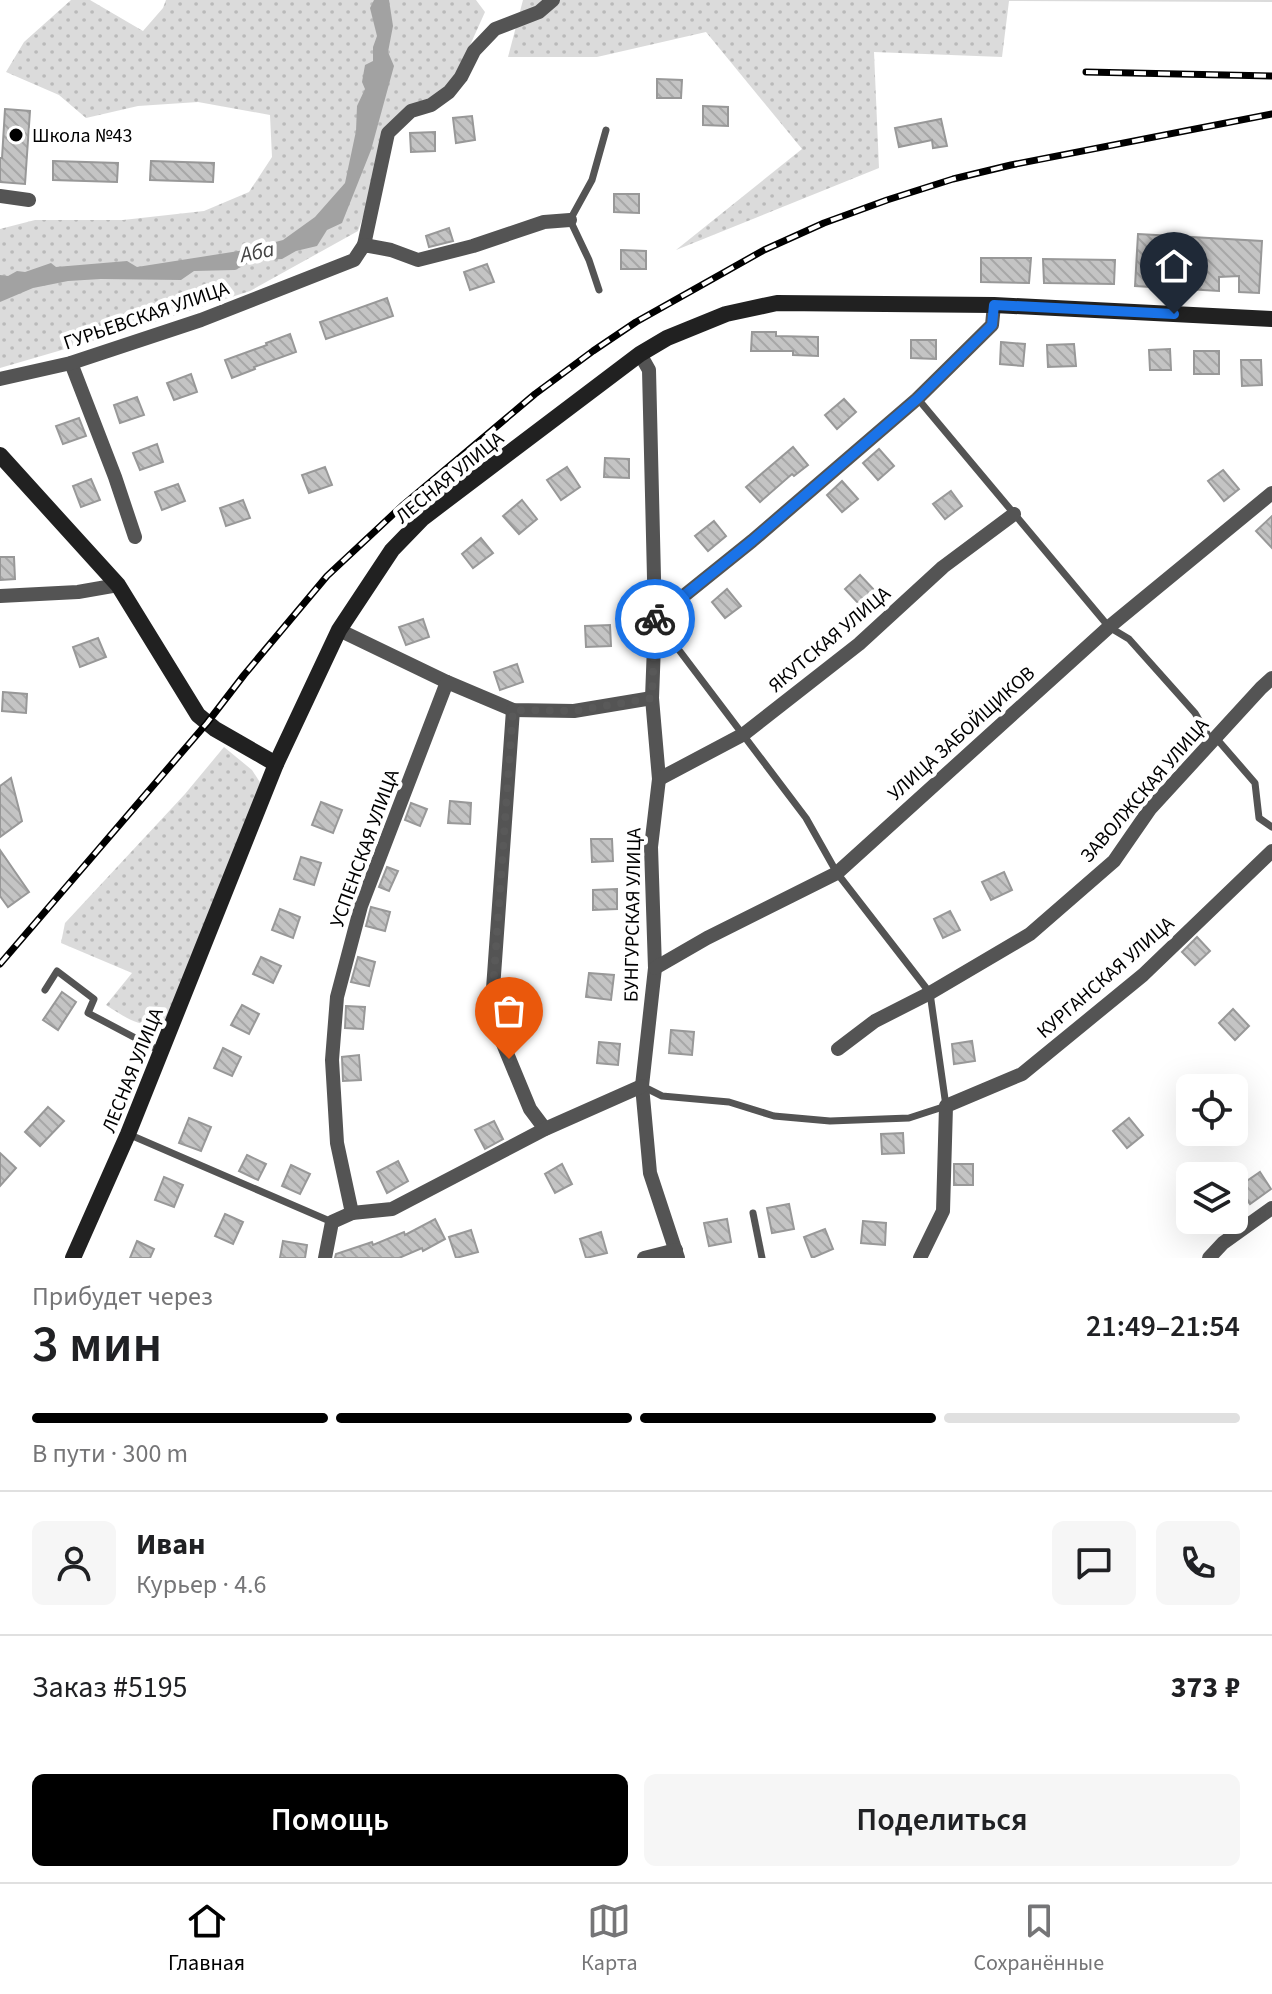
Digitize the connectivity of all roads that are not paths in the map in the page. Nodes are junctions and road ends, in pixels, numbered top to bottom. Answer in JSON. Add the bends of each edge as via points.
{"nodes":[{"id":1,"x":553,"y":0,"type":"edge"},
{"id":2,"x":606,"y":130,"type":"dead end"},
{"id":3,"x":0,"y":196,"type":"edge"},
{"id":4,"x":29,"y":200,"type":"dead end"},
{"id":5,"x":570,"y":220,"type":"junction"},
{"id":6,"x":364,"y":245,"type":"junction"},
{"id":7,"x":599,"y":290,"type":"dead end"},
{"id":8,"x":994,"y":305,"type":"junction"},
{"id":9,"x":1272,"y":319,"type":"edge"},
{"id":10,"x":640,"y":354,"type":"junction"},
{"id":11,"x":71,"y":363,"type":"junction"},
{"id":12,"x":0,"y":379,"type":"edge"},
{"id":13,"x":917,"y":399,"type":"junction"},
{"id":14,"x":0,"y":455,"type":"edge"},
{"id":15,"x":1272,"y":493,"type":"edge"},
{"id":16,"x":1014,"y":514,"type":"junction"},
{"id":17,"x":135,"y":537,"type":"dead end"},
{"id":18,"x":118,"y":585,"type":"junction"},
{"id":19,"x":0,"y":596,"type":"edge"},
{"id":20,"x":655,"y":619,"type":"junction"},
{"id":21,"x":1109,"y":627,"type":"junction"},
{"id":22,"x":339,"y":630,"type":"junction"},
{"id":23,"x":1272,"y":678,"type":"edge"},
{"id":24,"x":447,"y":682,"type":"junction"},
{"id":25,"x":652,"y":698,"type":"junction"},
{"id":26,"x":513,"y":710,"type":"junction"},
{"id":27,"x":744,"y":734,"type":"junction"},
{"id":28,"x":1216,"y":738,"type":"junction"},
{"id":29,"x":276,"y":764,"type":"junction"},
{"id":30,"x":659,"y":779,"type":"junction"},
{"id":31,"x":1272,"y":827,"type":"edge"},
{"id":32,"x":1272,"y":851,"type":"edge"},
{"id":33,"x":837,"y":873,"type":"junction"},
{"id":34,"x":655,"y":968,"type":"junction"},
{"id":35,"x":45,"y":990,"type":"dead end"},
{"id":36,"x":930,"y":993,"type":"junction"},
{"id":37,"x":838,"y":1049,"type":"dead end"},
{"id":38,"x":162,"y":1052,"type":"junction"},
{"id":39,"x":642,"y":1086,"type":"junction"},
{"id":40,"x":946,"y":1106,"type":"junction"},
{"id":41,"x":545,"y":1129,"type":"junction"},
{"id":42,"x":128,"y":1134,"type":"junction"},
{"id":43,"x":1272,"y":1208,"type":"edge"},
{"id":44,"x":352,"y":1213,"type":"junction"},
{"id":45,"x":753,"y":1213,"type":"dead end"},
{"id":46,"x":332,"y":1222,"type":"junction"},
{"id":47,"x":677,"y":1254,"type":"edge"},
{"id":48,"x":73,"y":1258,"type":"edge"},
{"id":49,"x":325,"y":1258,"type":"edge"},
{"id":50,"x":644,"y":1258,"type":"edge"},
{"id":51,"x":762,"y":1258,"type":"edge"},
{"id":52,"x":920,"y":1258,"type":"edge"},
{"id":53,"x":1209,"y":1258,"type":"edge"}],
"edges":[{"from":1,"to":6,"type":"street","via":[[539,12],[495,29],[449,92],[411,111],[388,133]]},
{"from":2,"to":5,"type":"lane","via":[[592,180]]},
{"from":3,"to":4,"type":"street"},
{"from":5,"to":6,"type":"street","via":[[544,222],[418,260]]},
{"from":5,"to":7,"type":"lane"},
{"from":6,"to":11,"type":"street","name":"ГУРЬЕВСКАЯ УЛИЦА","via":[[354,260],[201,320]]},
{"from":8,"to":9,"type":"main road","name":"ЛЕСНАЯ УЛИЦА"},
{"from":8,"to":10,"type":"main road","name":"ЛЕСНАЯ УЛИЦА","via":[[777,303],[726,314]]},
{"from":8,"to":13,"type":"street","via":[[992,325]]},
{"from":10,"to":20,"type":"street","name":"БУНГУРСКАЯ УЛИЦА","via":[[649,370]]},
{"from":10,"to":22,"type":"main road","name":"ЛЕСНАЯ УЛИЦА","via":[[423,518],[392,550]]},
{"from":11,"to":12,"type":"street","name":"ГУРЬЕВСКАЯ УЛИЦА"},
{"from":11,"to":17,"type":"street"},
{"from":13,"to":16,"type":"lane"},
{"from":13,"to":20,"type":"street"},
{"from":14,"to":18,"type":"main road"},
{"from":15,"to":21,"type":"street","name":"УЛИЦА ЗАБОЙЩИКОВ"},
{"from":16,"to":21,"type":"lane"},
{"from":16,"to":27,"type":"street","name":"ЯКУТСКАЯ УЛИЦА"},
{"from":18,"to":19,"type":"street"},
{"from":18,"to":29,"type":"main road","via":[[198,715]]},
{"from":20,"to":25,"type":"street","name":"БУНГУРСКАЯ УЛИЦА"},
{"from":20,"to":27,"type":"lane"},
{"from":21,"to":28,"type":"lane","via":[[1129,639],[1195,713],[1209,737]]},
{"from":21,"to":33,"type":"street","name":"УЛИЦА ЗАБОЙЩИКОВ"},
{"from":22,"to":24,"type":"street"},
{"from":22,"to":29,"type":"main road","name":"ЛЕСНАЯ УЛИЦА"},
{"from":23,"to":28,"type":"street","name":"ЗАВОЛЖСКАЯ УЛИЦА"},
{"from":24,"to":26,"type":"street"},
{"from":24,"to":44,"type":"street","name":"УСПЕНСКАЯ УЛИЦА","via":[[361,906],[337,997],[332,1060],[337,1143]]},
{"from":25,"to":26,"type":"street","via":[[574,711]]},
{"from":25,"to":30,"type":"street","name":"БУНГУРСКАЯ УЛИЦА"},
{"from":26,"to":41,"type":"street","via":[[493,989],[499,1034],[530,1109]]},
{"from":27,"to":30,"type":"street","name":"ЯКУТСКАЯ УЛИЦА"},
{"from":27,"to":33,"type":"lane","via":[[806,818]]},
{"from":28,"to":31,"type":"lane","via":[[1255,783],[1259,818]]},
{"from":28,"to":36,"type":"street","name":"ЗАВОЛЖСКАЯ УЛИЦА","via":[[1150,809],[1114,861],[1030,934]]},
{"from":29,"to":38,"type":"main road","name":"ЛЕСНАЯ УЛИЦА"},
{"from":30,"to":34,"type":"street","name":"БУНГУРСКАЯ УЛИЦА","via":[[651,847]]},
{"from":32,"to":40,"type":"street","name":"КУРГАНСКАЯ УЛИЦА","via":[[1143,975],[1022,1074]]},
{"from":33,"to":34,"type":"street","name":"УЛИЦА ЗАБОЙЩИКОВ"},
{"from":33,"to":36,"type":"lane"},
{"from":34,"to":39,"type":"street","name":"БУНГУРСКАЯ УЛИЦА"},
{"from":35,"to":38,"type":"lane","via":[[57,971],[94,999],[88,1013]]},
{"from":36,"to":37,"type":"street","name":"ЗАВОЛЖСКАЯ УЛИЦА","via":[[875,1021]]},
{"from":36,"to":40,"type":"lane"},
{"from":38,"to":42,"type":"main road","name":"ЛЕСНАЯ УЛИЦА"},
{"from":39,"to":40,"type":"lane","via":[[662,1096],[830,1121],[909,1118]]},
{"from":39,"to":41,"type":"street"},
{"from":39,"to":47,"type":"street","name":"БУНГУРСКАЯ УЛИЦА","via":[[650,1173]]},
{"from":40,"to":52,"type":"street","via":[[943,1211]]},
{"from":41,"to":44,"type":"street","via":[[392,1209]]},
{"from":42,"to":46,"type":"lane"},
{"from":42,"to":48,"type":"main road","name":"ЛЕСНАЯ УЛИЦА"},
{"from":43,"to":53,"type":"street"},
{"from":44,"to":46,"type":"street"},
{"from":45,"to":51,"type":"lane"},
{"from":46,"to":49,"type":"street"},
{"from":47,"to":50,"type":"street"}]}
